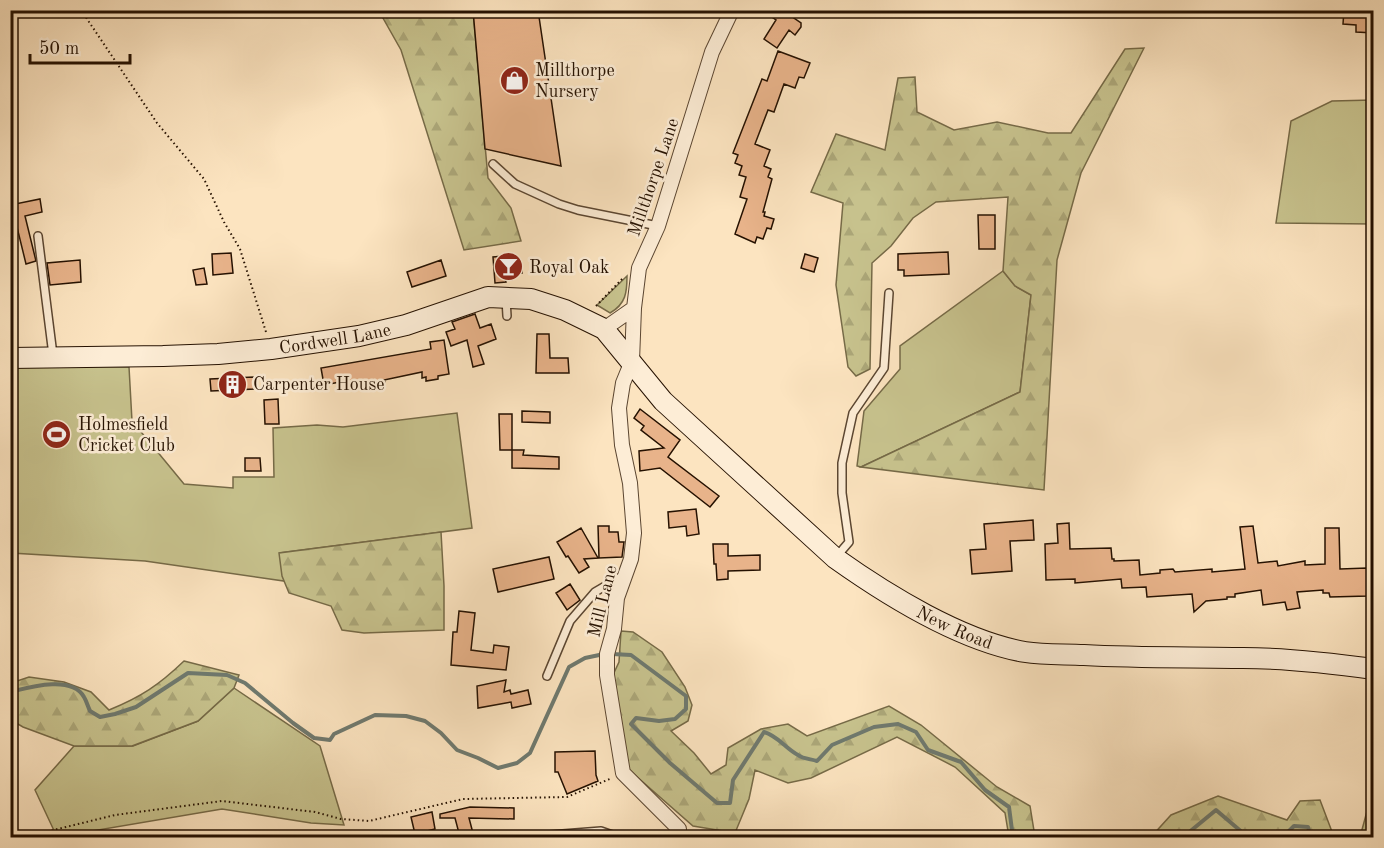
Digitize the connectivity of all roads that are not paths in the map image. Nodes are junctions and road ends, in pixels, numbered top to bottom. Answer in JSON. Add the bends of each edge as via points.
{"nodes":[{"id":1,"x":732,"y":10,"type":"edge"},
{"id":2,"x":493,"y":164,"type":"dead end"},
{"id":3,"x":658,"y":226,"type":"junction"},
{"id":4,"x":38,"y":236,"type":"dead end"},
{"id":5,"x":889,"y":293,"type":"dead end"},
{"id":6,"x":506,"y":297,"type":"junction"},
{"id":7,"x":634,"y":308,"type":"junction"},
{"id":8,"x":507,"y":316,"type":"dead end"},
{"id":9,"x":610,"y":324,"type":"junction"},
{"id":10,"x":10,"y":358,"type":"edge"},
{"id":11,"x":53,"y":358,"type":"junction"},
{"id":12,"x":632,"y":361,"type":"junction"},
{"id":13,"x":835,"y":558,"type":"junction"},
{"id":14,"x":626,"y":573,"type":"junction"},
{"id":15,"x":1374,"y":669,"type":"edge"},
{"id":16,"x":547,"y":676,"type":"dead end"},
{"id":17,"x":678,"y":833,"type":"edge"},
{"id":18,"x":511,"y":837,"type":"edge"},
{"id":19,"x":621,"y":837,"type":"edge"}],
"edges":[{"from":1,"to":3,"type":"street","name":"Millthorpe Lane","via":[[712,52]]},
{"from":2,"to":3,"type":"lane","via":[[515,184],[559,204]]},
{"from":3,"to":7,"type":"street","name":"Millthorpe Lane","via":[[639,268]]},
{"from":4,"to":11,"type":"lane"},
{"from":5,"to":13,"type":"lane","via":[[884,368],[853,413],[842,463],[849,542]]},
{"from":6,"to":8,"type":"lane"},
{"from":6,"to":9,"type":"main road","name":"Cordwell Lane","via":[[531,299]]},
{"from":6,"to":11,"type":"main road","name":"Cordwell Lane","via":[[488,297],[406,325],[359,336],[271,349]]},
{"from":7,"to":9,"type":"street"},
{"from":7,"to":12,"type":"street","name":"Millthorpe Lane"},
{"from":9,"to":12,"type":"main road","name":"Cordwell Lane"},
{"from":10,"to":11,"type":"main road","name":"Cordwell Lane"},
{"from":12,"to":13,"type":"main road","name":"New Road","via":[[663,400]]},
{"from":12,"to":14,"type":"street","name":"Mill Lane","via":[[619,408],[634,533]]},
{"from":13,"to":15,"type":"main road","name":"New Road","via":[[915,608],[980,640],[1025,652],[1104,657],[1270,658]]},
{"from":14,"to":16,"type":"lane","via":[[595,592],[570,621]]},
{"from":14,"to":17,"type":"street","name":"Mill Lane","via":[[617,598],[608,654],[623,772]]},
{"from":18,"to":19,"type":"lane","via":[[601,831]]}]}
